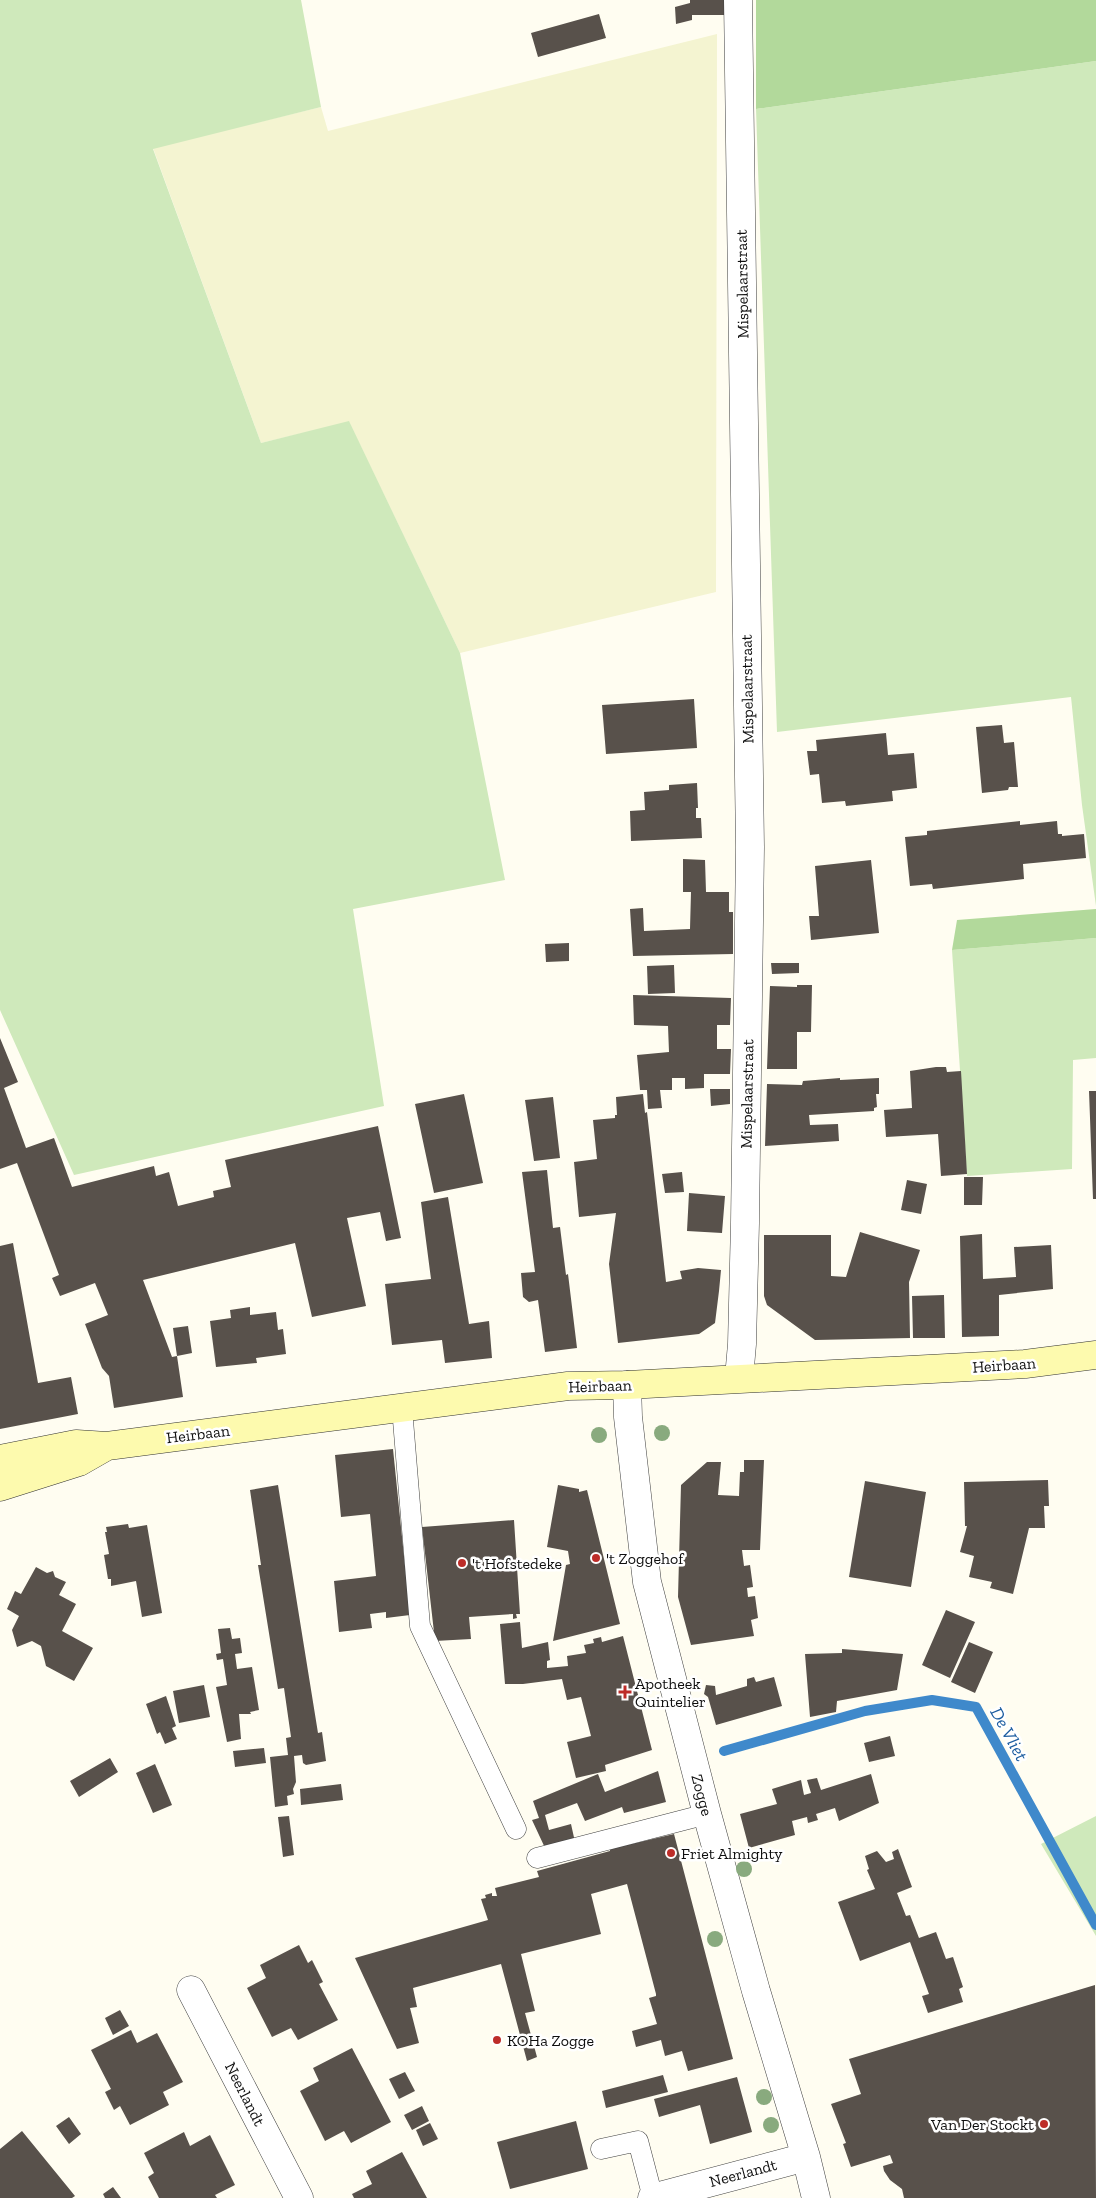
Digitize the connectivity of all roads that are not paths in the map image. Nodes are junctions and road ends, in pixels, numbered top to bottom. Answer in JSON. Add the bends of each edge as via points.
{"nodes":[{"id":1,"x":738,"y":0,"type":"edge"},
{"id":2,"x":1096,"y":1355,"type":"edge"},
{"id":3,"x":740,"y":1378,"type":"junction"},
{"id":4,"x":627,"y":1385,"type":"junction"},
{"id":5,"x":402,"y":1408,"type":"junction"},
{"id":6,"x":107,"y":1446,"type":"junction"},
{"id":7,"x":0,"y":1458,"type":"edge"},
{"id":8,"x":0,"y":1488,"type":"edge"},
{"id":9,"x":707,"y":1814,"type":"junction"},
{"id":10,"x":516,"y":1829,"type":"dead end"},
{"id":11,"x":537,"y":1858,"type":"dead end"},
{"id":12,"x":191,"y":1990,"type":"dead end"},
{"id":13,"x":601,"y":2149,"type":"dead end"},
{"id":14,"x":806,"y":2157,"type":"junction"},
{"id":15,"x":299,"y":2198,"type":"edge"},
{"id":16,"x":652,"y":2198,"type":"edge"},
{"id":17,"x":816,"y":2198,"type":"edge"}],
"edges":[{"from":1,"to":3,"type":"street","name":"Mispelaarstraat","via":[[750,847]]},
{"from":2,"to":3,"type":"main road","name":"Heirbaan","via":[[1025,1364]]},
{"from":3,"to":4,"type":"main road","name":"Heirbaan"},
{"from":4,"to":5,"type":"main road","name":"Heirbaan","via":[[568,1386]]},
{"from":4,"to":9,"type":"street","name":"Zogge","via":[[648,1582]]},
{"from":5,"to":6,"type":"main road","name":"Heirbaan"},
{"from":5,"to":10,"type":"lane","via":[[420,1626]]},
{"from":6,"to":7,"type":"main road","name":"Heirbaan","via":[[76,1444]]},
{"from":6,"to":8,"type":"main road","name":"Heirbaan","via":[[79,1462]]},
{"from":9,"to":11,"type":"lane"},
{"from":9,"to":14,"type":"street","name":"Zogge"},
{"from":12,"to":15,"type":"street","name":"Neerlandt"},
{"from":13,"to":16,"type":"lane","via":[[638,2141]]},
{"from":14,"to":16,"type":"street","name":"Neerlandt"},
{"from":14,"to":17,"type":"street","name":"Zogge"}]}
